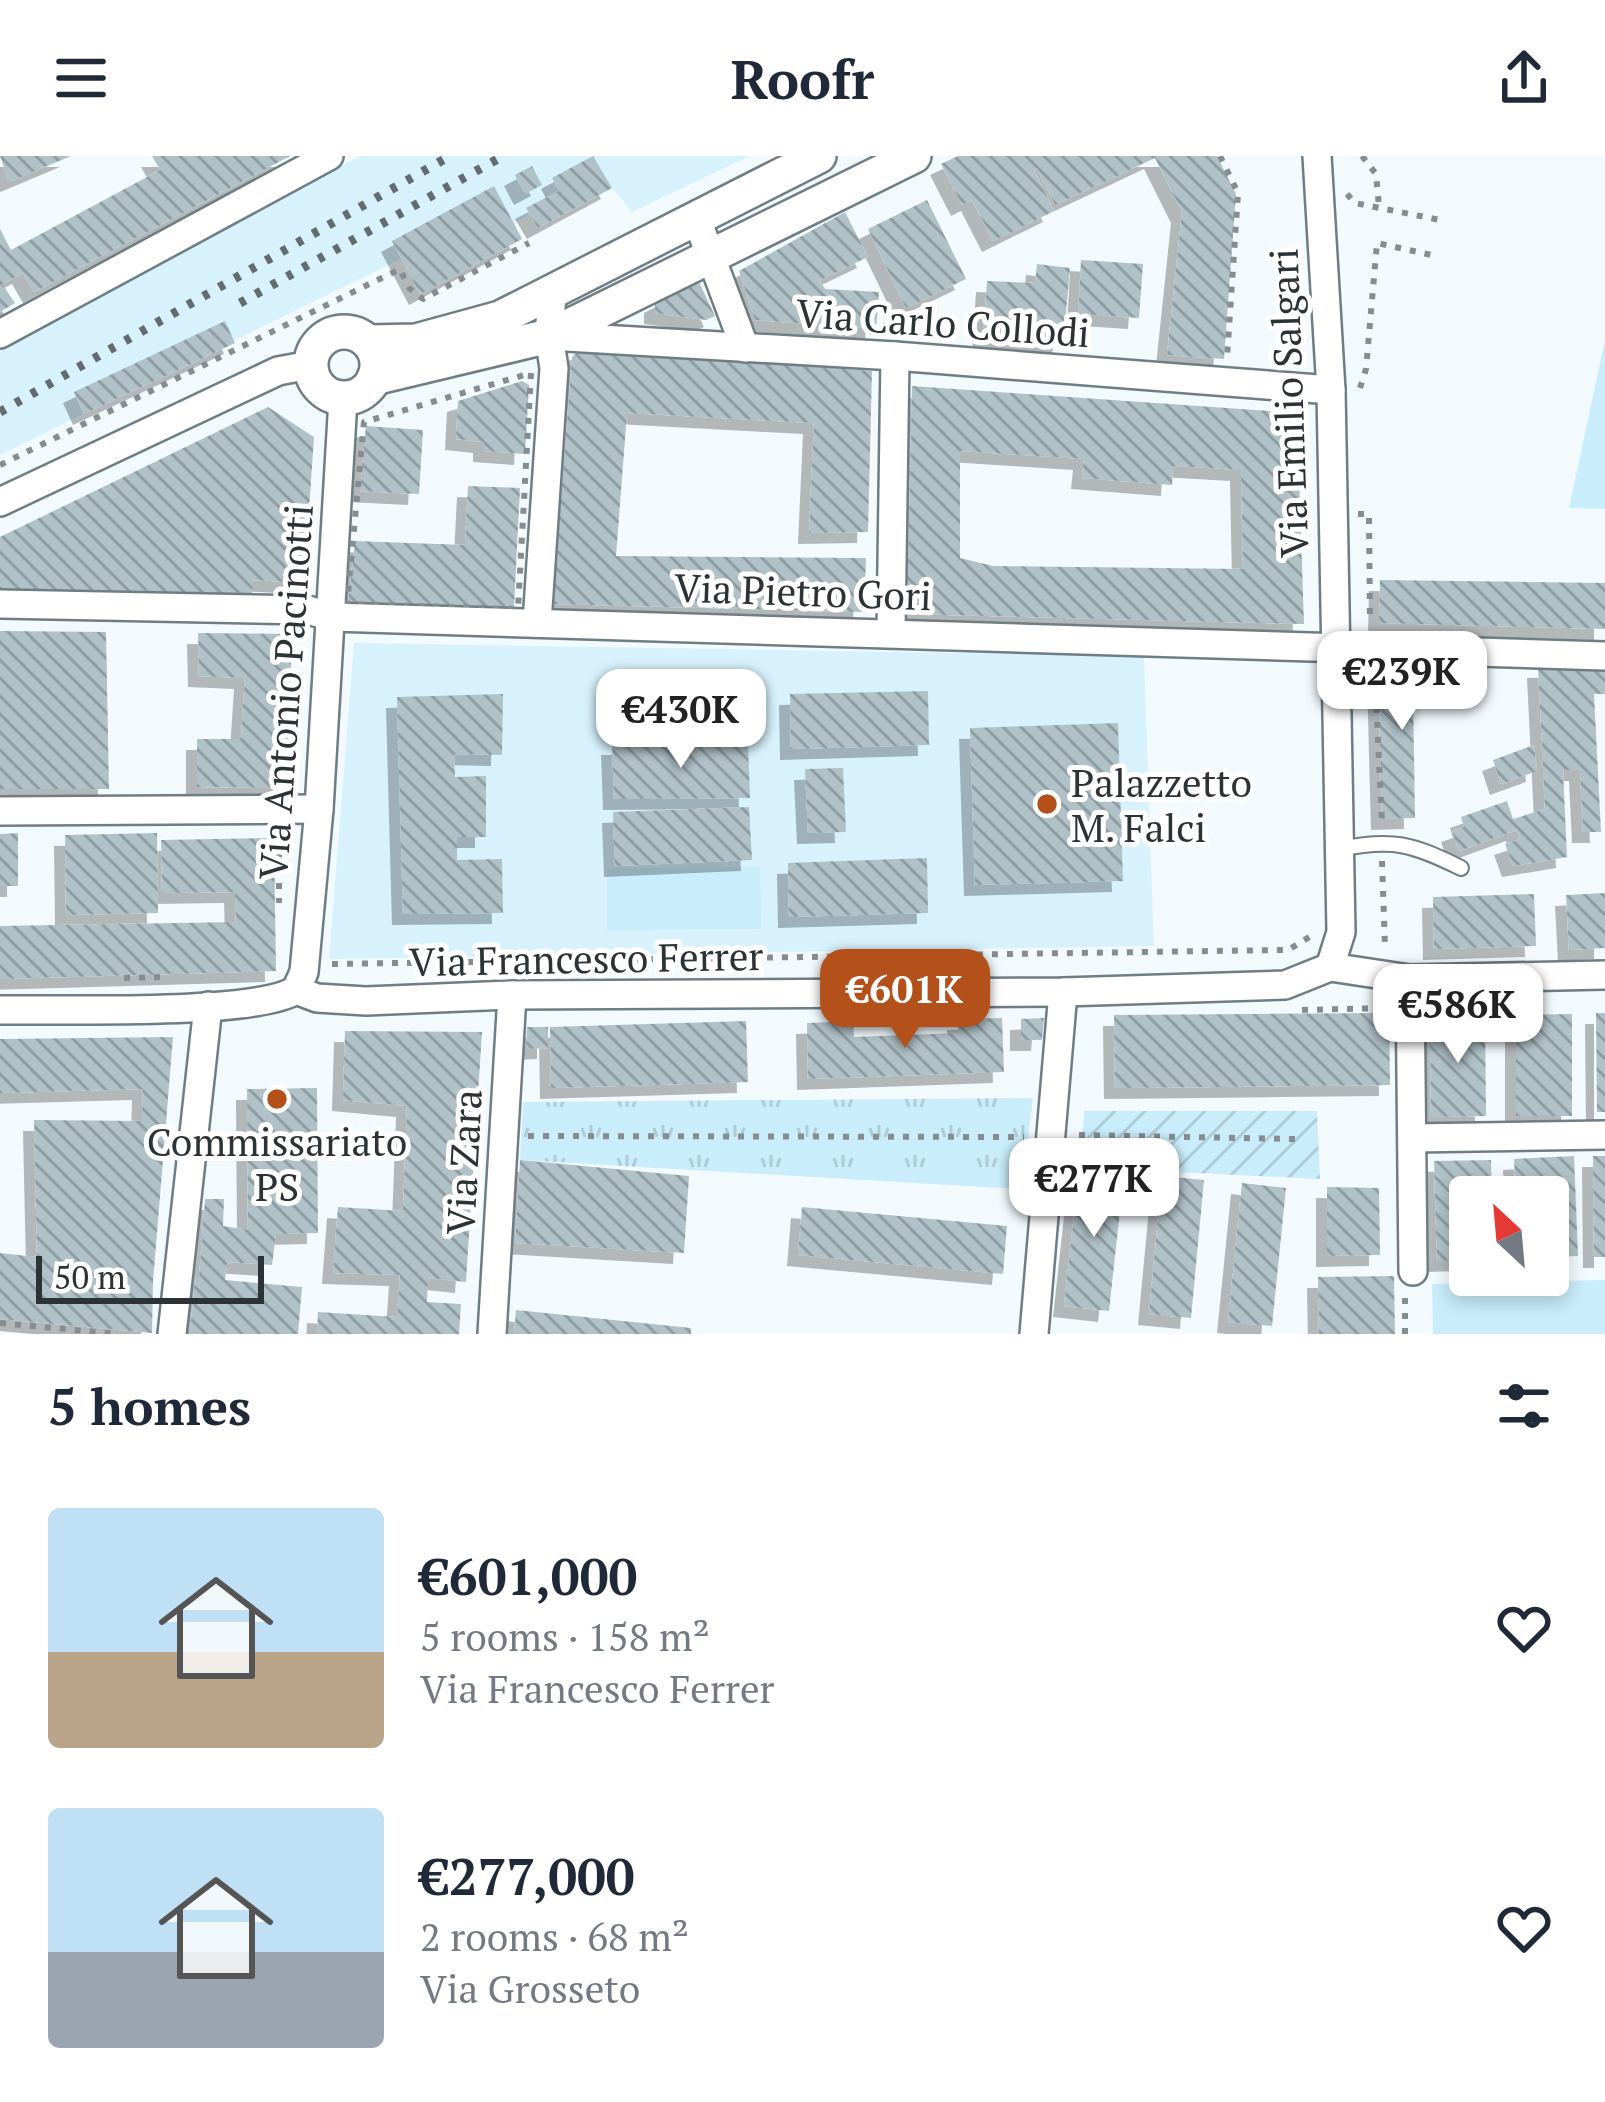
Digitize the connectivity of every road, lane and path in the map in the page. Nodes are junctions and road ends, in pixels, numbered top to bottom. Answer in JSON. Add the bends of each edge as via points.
{"nodes":[{"id":1,"x":329,"y":156,"type":"edge"},
{"id":2,"x":819,"y":156,"type":"edge"},
{"id":3,"x":914,"y":156,"type":"edge"},
{"id":4,"x":1220,"y":156,"type":"edge"},
{"id":5,"x":1317,"y":156,"type":"edge"},
{"id":6,"x":1362,"y":156,"type":"edge"},
{"id":7,"x":1344,"y":191,"type":"dead end"},
{"id":8,"x":1378,"y":208,"type":"junction"},
{"id":9,"x":696,"y":217,"type":"junction"},
{"id":10,"x":1445,"y":221,"type":"dead end"},
{"id":11,"x":529,"y":243,"type":"dead end"},
{"id":12,"x":712,"y":255,"type":"junction"},
{"id":13,"x":1436,"y":256,"type":"dead end"},
{"id":14,"x":552,"y":295,"type":"junction"},
{"id":15,"x":0,"y":334,"type":"edge"},
{"id":16,"x":549,"y":336,"type":"junction"},
{"id":17,"x":368,"y":343,"type":"junction"},
{"id":18,"x":745,"y":348,"type":"junction"},
{"id":19,"x":895,"y":356,"type":"junction"},
{"id":20,"x":1227,"y":362,"type":"dead end"},
{"id":21,"x":310,"y":365,"type":"junction"},
{"id":22,"x":374,"y":378,"type":"junction"},
{"id":23,"x":1343,"y":396,"type":"junction"},
{"id":24,"x":343,"y":398,"type":"junction"},
{"id":25,"x":0,"y":465,"type":"edge"},
{"id":26,"x":1357,"y":495,"type":"dead end"},
{"id":27,"x":0,"y":502,"type":"edge"},
{"id":28,"x":0,"y":604,"type":"edge"},
{"id":29,"x":339,"y":610,"type":"junction"},
{"id":30,"x":1367,"y":612,"type":"dead end"},
{"id":31,"x":537,"y":623,"type":"junction"},
{"id":32,"x":891,"y":632,"type":"junction"},
{"id":33,"x":1335,"y":648,"type":"junction"},
{"id":34,"x":1605,"y":656,"type":"edge"},
{"id":35,"x":1375,"y":667,"type":"dead end"},
{"id":36,"x":319,"y":809,"type":"junction"},
{"id":37,"x":0,"y":811,"type":"edge"},
{"id":38,"x":1399,"y":822,"type":"dead end"},
{"id":39,"x":279,"y":828,"type":"dead end"},
{"id":40,"x":1382,"y":846,"type":"dead end"},
{"id":41,"x":1339,"y":850,"type":"junction"},
{"id":42,"x":1460,"y":868,"type":"dead end"},
{"id":43,"x":279,"y":917,"type":"dead end"},
{"id":44,"x":1317,"y":930,"type":"dead end"},
{"id":45,"x":1408,"y":947,"type":"dead end"},
{"id":46,"x":323,"y":960,"type":"dead end"},
{"id":47,"x":1330,"y":968,"type":"junction"},
{"id":48,"x":1605,"y":975,"type":"edge"},
{"id":49,"x":186,"y":977,"type":"dead end"},
{"id":50,"x":116,"y":978,"type":"dead end"},
{"id":51,"x":1410,"y":979,"type":"junction"},
{"id":52,"x":296,"y":990,"type":"junction"},
{"id":53,"x":1063,"y":992,"type":"junction"},
{"id":54,"x":512,"y":995,"type":"junction"},
{"id":55,"x":208,"y":1006,"type":"junction"},
{"id":56,"x":1394,"y":1007,"type":"dead end"},
{"id":57,"x":0,"y":1010,"type":"edge"},
{"id":58,"x":1301,"y":1010,"type":"dead end"},
{"id":59,"x":1605,"y":1135,"type":"edge"},
{"id":60,"x":518,"y":1136,"type":"dead end"},
{"id":61,"x":1079,"y":1136,"type":"dead end"},
{"id":62,"x":1036,"y":1137,"type":"dead end"},
{"id":63,"x":1413,"y":1138,"type":"junction"},
{"id":64,"x":1295,"y":1139,"type":"dead end"},
{"id":65,"x":1409,"y":1275,"type":"joint"},
{"id":66,"x":0,"y":1323,"type":"edge"},
{"id":67,"x":118,"y":1334,"type":"edge"},
{"id":68,"x":172,"y":1334,"type":"edge"},
{"id":69,"x":492,"y":1334,"type":"edge"},
{"id":70,"x":1034,"y":1334,"type":"edge"},
{"id":71,"x":1405,"y":1334,"type":"edge"}],
"edges":[{"from":1,"to":15,"type":"street"},
{"from":2,"to":9,"type":"street"},
{"from":3,"to":12,"type":"street"},
{"from":4,"to":20,"type":"path","via":[[1238,193]]},
{"from":5,"to":23,"type":"street","name":"Via Emilio Salgari"},
{"from":6,"to":8,"type":"path","via":[[1376,174]]},
{"from":7,"to":8,"type":"path"},
{"from":8,"to":10,"type":"path"},
{"from":9,"to":12,"type":"street"},
{"from":9,"to":14,"type":"street"},
{"from":11,"to":25,"type":"path","via":[[423,298],[400,269]]},
{"from":12,"to":16,"type":"street"},
{"from":12,"to":18,"type":"street"},
{"from":13,"to":23,"type":"path","via":[[1377,243],[1366,369]]},
{"from":14,"to":16,"type":"street"},
{"from":14,"to":17,"type":"street","via":[[434,337]]},
{"from":16,"to":18,"type":"street","name":"Via Carlo Collodi"},
{"from":16,"to":22,"type":"street"},
{"from":16,"to":31,"type":"street","via":[[554,368]]},
{"from":17,"to":21,"type":"street","via":[[348,332],[326,337]]},
{"from":17,"to":22,"type":"street"},
{"from":18,"to":19,"type":"street","name":"Via Carlo Collodi"},
{"from":19,"to":23,"type":"street","name":"Via Carlo Collodi"},
{"from":19,"to":32,"type":"street"},
{"from":21,"to":24,"type":"street","via":[[323,392]]},
{"from":21,"to":27,"type":"street","via":[[278,371]]},
{"from":22,"to":24,"type":"street","via":[[362,393]]},
{"from":23,"to":33,"type":"street","name":"Via Emilio Salgari"},
{"from":24,"to":29,"type":"street","name":"Via Antonio Pacinotti"},
{"from":26,"to":30,"type":"path","via":[[1357,514],[1369,514]]},
{"from":28,"to":29,"type":"street","name":"Via Pietro Gori"},
{"from":29,"to":29,"type":"path","via":[[518,609],[531,373],[364,422]]},
{"from":29,"to":31,"type":"street","name":"Via Pietro Gori"},
{"from":29,"to":36,"type":"street","name":"Via Antonio Pacinotti"},
{"from":31,"to":32,"type":"street","name":"Via Pietro Gori"},
{"from":32,"to":33,"type":"street","name":"Via Pietro Gori"},
{"from":33,"to":34,"type":"street","name":"Via Pietro Gori"},
{"from":33,"to":41,"type":"street","name":"Via Emilio Salgari"},
{"from":35,"to":38,"type":"path","via":[[1380,823]]},
{"from":36,"to":37,"type":"street"},
{"from":36,"to":52,"type":"street","name":"Via Antonio Pacinotti"},
{"from":39,"to":43,"type":"path"},
{"from":40,"to":45,"type":"path","via":[[1385,947]]},
{"from":41,"to":42,"type":"lane","via":[[1381,840]]},
{"from":41,"to":47,"type":"street","name":"Via Emilio Salgari","via":[[1341,932]]},
{"from":44,"to":46,"type":"path","via":[[1279,950]]},
{"from":47,"to":51,"type":"street","name":"Via Francesco Ferrer"},
{"from":47,"to":53,"type":"street","name":"Via Francesco Ferrer","via":[[1285,985]]},
{"from":48,"to":51,"type":"street","name":"Via Francesco Ferrer"},
{"from":49,"to":50,"type":"path"},
{"from":51,"to":63,"type":"street"},
{"from":52,"to":54,"type":"street","name":"Via Francesco Ferrer","via":[[346,1001]]},
{"from":52,"to":55,"type":"street","name":"Via Francesco Ferrer"},
{"from":53,"to":54,"type":"street","name":"Via Francesco Ferrer"},
{"from":53,"to":70,"type":"street"},
{"from":54,"to":69,"type":"street","name":"Via Zara"},
{"from":55,"to":57,"type":"street","name":"Via Francesco Ferrer"},
{"from":55,"to":68,"type":"street"},
{"from":56,"to":58,"type":"path"},
{"from":59,"to":63,"type":"street"},
{"from":60,"to":62,"type":"path"},
{"from":61,"to":64,"type":"path"},
{"from":63,"to":65,"type":"street"},
{"from":65,"to":71,"type":"path"},
{"from":66,"to":67,"type":"path"}]}
